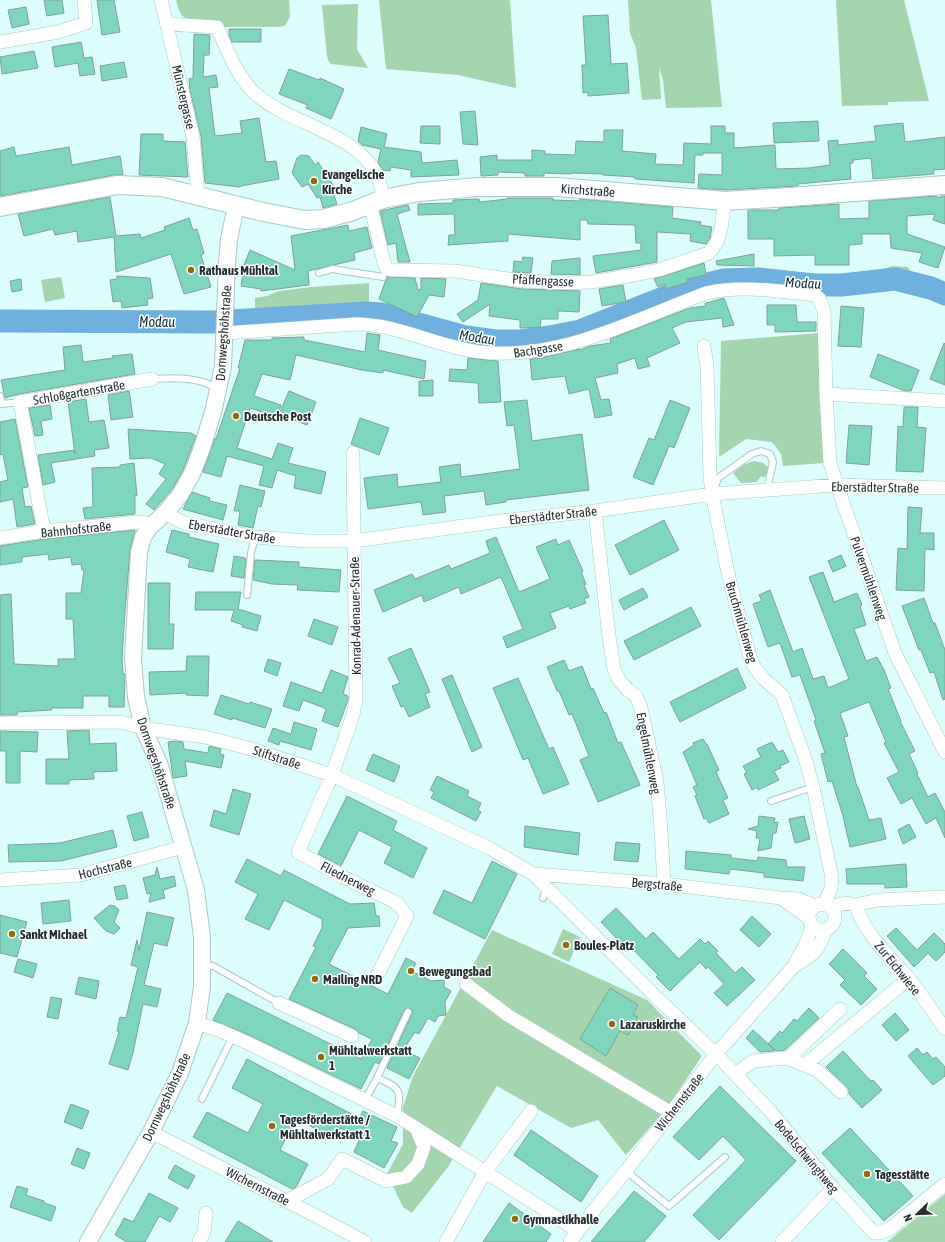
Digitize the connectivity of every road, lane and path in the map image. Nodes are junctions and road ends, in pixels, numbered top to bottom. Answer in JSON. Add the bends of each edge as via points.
{"nodes":[{"id":1,"x":84,"y":0,"type":"edge"},
{"id":2,"x":161,"y":0,"type":"edge"},
{"id":3,"x":167,"y":24,"type":"junction"},
{"id":4,"x":0,"y":42,"type":"edge"},
{"id":5,"x":945,"y":185,"type":"edge"},
{"id":6,"x":198,"y":196,"type":"junction"},
{"id":7,"x":377,"y":201,"type":"junction"},
{"id":8,"x":725,"y":201,"type":"junction"},
{"id":9,"x":236,"y":206,"type":"junction"},
{"id":10,"x":0,"y":207,"type":"edge"},
{"id":11,"x":319,"y":274,"type":"dead end"},
{"id":12,"x":383,"y":277,"type":"dead end"},
{"id":13,"x":820,"y":299,"type":"joint"},
{"id":14,"x":226,"y":333,"type":"junction"},
{"id":15,"x":704,"y":346,"type":"dead end"},
{"id":16,"x":152,"y":379,"type":"joint"},
{"id":17,"x":219,"y":390,"type":"junction"},
{"id":18,"x":826,"y":394,"type":"junction"},
{"id":19,"x":0,"y":396,"type":"edge"},
{"id":20,"x":20,"y":402,"type":"junction"},
{"id":21,"x":945,"y":402,"type":"edge"},
{"id":22,"x":353,"y":453,"type":"dead end"},
{"id":23,"x":837,"y":485,"type":"junction"},
{"id":24,"x":945,"y":488,"type":"edge"},
{"id":25,"x":766,"y":490,"type":"junction"},
{"id":26,"x":712,"y":494,"type":"junction"},
{"id":27,"x":595,"y":511,"type":"junction"},
{"id":28,"x":166,"y":512,"type":"junction"},
{"id":29,"x":150,"y":527,"type":"junction"},
{"id":30,"x":44,"y":532,"type":"junction"},
{"id":31,"x":255,"y":537,"type":"junction"},
{"id":32,"x":0,"y":538,"type":"edge"},
{"id":33,"x":354,"y":541,"type":"junction"},
{"id":34,"x":248,"y":595,"type":"dead end"},
{"id":35,"x":0,"y":723,"type":"edge"},
{"id":36,"x":143,"y":728,"type":"junction"},
{"id":37,"x":945,"y":752,"type":"edge"},
{"id":38,"x":332,"y":775,"type":"junction"},
{"id":39,"x":813,"y":787,"type":"junction"},
{"id":40,"x":771,"y":801,"type":"dead end"},
{"id":41,"x":183,"y":847,"type":"junction"},
{"id":42,"x":533,"y":874,"type":"junction"},
{"id":43,"x":0,"y":880,"type":"edge"},
{"id":44,"x":664,"y":884,"type":"junction"},
{"id":45,"x":945,"y":897,"type":"edge"},
{"id":46,"x":856,"y":905,"type":"junction"},
{"id":47,"x":821,"y":913,"type":"junction"},
{"id":48,"x":202,"y":966,"type":"junction"},
{"id":49,"x":794,"y":966,"type":"junction"},
{"id":50,"x":376,"y":978,"type":"dead end"},
{"id":51,"x":908,"y":979,"type":"junction"},
{"id":52,"x":466,"y":984,"type":"dead end"},
{"id":53,"x":279,"y":1003,"type":"joint"},
{"id":54,"x":840,"y":1008,"type":"dead end"},
{"id":55,"x":408,"y":1012,"type":"dead end"},
{"id":56,"x":196,"y":1024,"type":"junction"},
{"id":57,"x":945,"y":1029,"type":"edge"},
{"id":58,"x":233,"y":1036,"type":"junction"},
{"id":59,"x":352,"y":1036,"type":"dead end"},
{"id":60,"x":716,"y":1054,"type":"junction"},
{"id":61,"x":789,"y":1058,"type":"junction"},
{"id":62,"x":805,"y":1065,"type":"junction"},
{"id":63,"x":735,"y":1074,"type":"junction"},
{"id":64,"x":377,"y":1078,"type":"junction"},
{"id":65,"x":840,"y":1092,"type":"dead end"},
{"id":66,"x":202,"y":1099,"type":"dead end"},
{"id":67,"x":365,"y":1100,"type":"junction"},
{"id":68,"x":531,"y":1111,"type":"dead end"},
{"id":69,"x":670,"y":1112,"type":"junction"},
{"id":70,"x":397,"y":1116,"type":"junction"},
{"id":71,"x":416,"y":1128,"type":"junction"},
{"id":72,"x":151,"y":1132,"type":"junction"},
{"id":73,"x":726,"y":1157,"type":"dead end"},
{"id":74,"x":626,"y":1171,"type":"junction"},
{"id":75,"x":485,"y":1172,"type":"junction"},
{"id":76,"x":945,"y":1184,"type":"edge"},
{"id":77,"x":833,"y":1188,"type":"junction"},
{"id":78,"x":287,"y":1201,"type":"junction"},
{"id":79,"x":206,"y":1213,"type":"dead end"},
{"id":80,"x":578,"y":1231,"type":"junction"},
{"id":81,"x":88,"y":1242,"type":"edge"},
{"id":82,"x":199,"y":1242,"type":"edge"},
{"id":83,"x":365,"y":1242,"type":"edge"},
{"id":84,"x":446,"y":1242,"type":"edge"},
{"id":85,"x":570,"y":1242,"type":"edge"},
{"id":86,"x":782,"y":1242,"type":"edge"}],
"edges":[{"from":1,"to":4,"type":"street","via":[[86,23],[58,32]]},
{"from":2,"to":3,"type":"street","name":"Münstergasse"},
{"from":3,"to":6,"type":"street","name":"Münstergasse","via":[[193,137]]},
{"from":3,"to":7,"type":"street","via":[[217,27],[243,81],[252,91],[275,109],[329,134],[360,154],[377,175],[381,186]]},
{"from":5,"to":8,"type":"main road","name":"Kirchstraße"},
{"from":6,"to":9,"type":"main road","name":"Kirchstraße"},
{"from":6,"to":10,"type":"main road","name":"Kirchstraße","via":[[162,187],[117,186]]},
{"from":7,"to":8,"type":"main road","name":"Kirchstraße","via":[[419,192],[478,187],[558,187]]},
{"from":7,"to":8,"type":"street","name":"Pfaffengasse","via":[[384,263],[387,269],[455,271],[522,281],[570,283],[591,282],[659,270],[709,253],[718,242]]},
{"from":7,"to":9,"type":"main road","name":"Kirchstraße","via":[[323,219],[305,220]]},
{"from":9,"to":14,"type":"street","name":"Dornwegshöhstraße","via":[[229,239]]},
{"from":11,"to":12,"type":"lane","via":[[332,269]]},
{"from":13,"to":14,"type":"street","name":"Bachgasse","via":[[815,295],[798,293],[722,289],[584,340],[560,347],[504,354],[450,346],[372,325]]},
{"from":13,"to":18,"type":"street","name":"Pulvermühlenweg","via":[[824,312]]},
{"from":14,"to":17,"type":"street","name":"Dornwegshöhstraße"},
{"from":15,"to":26,"type":"street","name":"Bruchmühlenweg"},
{"from":16,"to":17,"type":"lane","name":"Schloßgartenstraße","via":[[181,378],[209,384]]},
{"from":16,"to":20,"type":"street","name":"Schloßgartenstraße"},
{"from":17,"to":28,"type":"street","name":"Dornwegshöhstraße","via":[[192,474]]},
{"from":18,"to":21,"type":"street"},
{"from":18,"to":23,"type":"street","name":"Pulvermühlenweg","via":[[830,463]]},
{"from":19,"to":20,"type":"lane","via":[[2,404]]},
{"from":20,"to":30,"type":"street","name":"Schloßgartenstraße"},
{"from":22,"to":33,"type":"street","name":"Konrad-Adenauer-Straße"},
{"from":23,"to":24,"type":"street","name":"Eberstädter Straße"},
{"from":23,"to":25,"type":"street","name":"Eberstädter Straße"},
{"from":23,"to":37,"type":"street","name":"Pulvermühlenweg","via":[[895,653]]},
{"from":25,"to":26,"type":"street","name":"Eberstädter Straße"},
{"from":25,"to":26,"type":"lane","via":[[773,462],[770,454],[761,451],[752,454],[718,478]]},
{"from":26,"to":27,"type":"street","name":"Eberstädter Straße"},
{"from":26,"to":39,"type":"street","name":"Bruchmühlenweg","via":[[729,578],[750,657],[763,678],[782,695]]},
{"from":27,"to":33,"type":"street","name":"Eberstädter Straße"},
{"from":27,"to":44,"type":"street","name":"Engelmühlenweg","via":[[614,669],[619,680],[636,696],[641,708],[657,782]]},
{"from":28,"to":29,"type":"street","name":"Dornwegshöhstraße"},
{"from":28,"to":31,"type":"street","name":"Eberstädter Straße","via":[[184,523]]},
{"from":29,"to":30,"type":"street","name":"Bahnhofstraße","via":[[140,522]]},
{"from":29,"to":36,"type":"street","name":"Dornwegshöhstraße","via":[[143,537],[139,552],[133,658],[136,697]]},
{"from":30,"to":32,"type":"street","name":"Bahnhofstraße"},
{"from":31,"to":33,"type":"street","name":"Eberstädter Straße"},
{"from":31,"to":34,"type":"lane","via":[[251,553]]},
{"from":33,"to":38,"type":"street","name":"Konrad-Adenauer-Straße","via":[[356,699]]},
{"from":35,"to":36,"type":"street","name":"Stiftstraße","via":[[121,722]]},
{"from":36,"to":38,"type":"street","name":"Stiftstraße","via":[[205,737]]},
{"from":36,"to":41,"type":"street","name":"Dornwegshöhstraße","via":[[159,763]]},
{"from":38,"to":42,"type":"street","name":"Stiftstraße","via":[[456,831]]},
{"from":38,"to":50,"type":"street","name":"Fliednerweg","via":[[298,852],[343,877],[393,900],[407,916]]},
{"from":39,"to":40,"type":"lane"},
{"from":39,"to":47,"type":"street","name":"Bruchmühlenweg","via":[[832,878],[832,888]]},
{"from":41,"to":43,"type":"street","name":"Hochstraße","via":[[81,875]]},
{"from":41,"to":48,"type":"street","name":"Dornwegshöhstraße","via":[[196,890],[200,914]]},
{"from":42,"to":44,"type":"street","name":"Bergstraße"},
{"from":42,"to":60,"type":"street","name":"Bodelschwinghweg","via":[[545,893]]},
{"from":44,"to":47,"type":"street","name":"Bergstraße","via":[[780,898]]},
{"from":45,"to":46,"type":"street","via":[[878,900]]},
{"from":46,"to":47,"type":"street","via":[[849,911]]},
{"from":46,"to":51,"type":"street","name":"Zur Eichwiese","via":[[866,928]]},
{"from":47,"to":49,"type":"street","name":"Wichernstraße"},
{"from":47,"to":49,"type":"street","name":"Wichernstraße","via":[[834,922],[826,929],[822,942],[812,956]]},
{"from":48,"to":53,"type":"lane","via":[[213,966]]},
{"from":48,"to":56,"type":"street","name":"Dornwegshöhstraße","via":[[202,986]]},
{"from":49,"to":60,"type":"street","name":"Wichernstraße"},
{"from":51,"to":57,"type":"street","name":"Zur Eichwiese"},
{"from":51,"to":62,"type":"street"},
{"from":52,"to":69,"type":"street","via":[[509,1016]]},
{"from":53,"to":59,"type":"street"},
{"from":54,"to":61,"type":"street"},
{"from":55,"to":64,"type":"lane"},
{"from":56,"to":58,"type":"street"},
{"from":56,"to":72,"type":"street","name":"Dornwegshöhstraße","via":[[180,1073]]},
{"from":58,"to":66,"type":"lane"},
{"from":58,"to":67,"type":"street"},
{"from":60,"to":63,"type":"street","name":"Bodelschwinghweg"},
{"from":60,"to":69,"type":"street","name":"Wichernstraße"},
{"from":61,"to":62,"type":"street"},
{"from":61,"to":63,"type":"street","via":[[753,1061]]},
{"from":62,"to":65,"type":"street","via":[[817,1070]]},
{"from":63,"to":77,"type":"street","name":"Bodelschwinghweg","via":[[771,1112]]},
{"from":64,"to":67,"type":"lane"},
{"from":64,"to":70,"type":"lane","via":[[391,1084],[400,1096]]},
{"from":67,"to":70,"type":"street"},
{"from":68,"to":75,"type":"street"},
{"from":69,"to":74,"type":"street","name":"Wichernstraße"},
{"from":70,"to":71,"type":"street"},
{"from":71,"to":75,"type":"street"},
{"from":71,"to":78,"type":"street","via":[[424,1147],[418,1164],[406,1177],[386,1181],[342,1159],[328,1179]]},
{"from":72,"to":78,"type":"street","name":"Wichernstraße"},
{"from":72,"to":81,"type":"street","name":"Dornwegshöhstraße"},
{"from":73,"to":74,"type":"lane","via":[[669,1206]]},
{"from":74,"to":80,"type":"street","name":"Wichernstraße"},
{"from":75,"to":80,"type":"street"},
{"from":75,"to":84,"type":"street"},
{"from":76,"to":77,"type":"street","name":"Bodelschwinghweg","via":[[891,1228],[880,1233],[874,1233]]},
{"from":77,"to":86,"type":"street"},
{"from":78,"to":83,"type":"street","name":"Wichernstraße"},
{"from":79,"to":82,"type":"street","via":[[204,1232]]},
{"from":80,"to":85,"type":"street","name":"Wichernstraße"}]}
